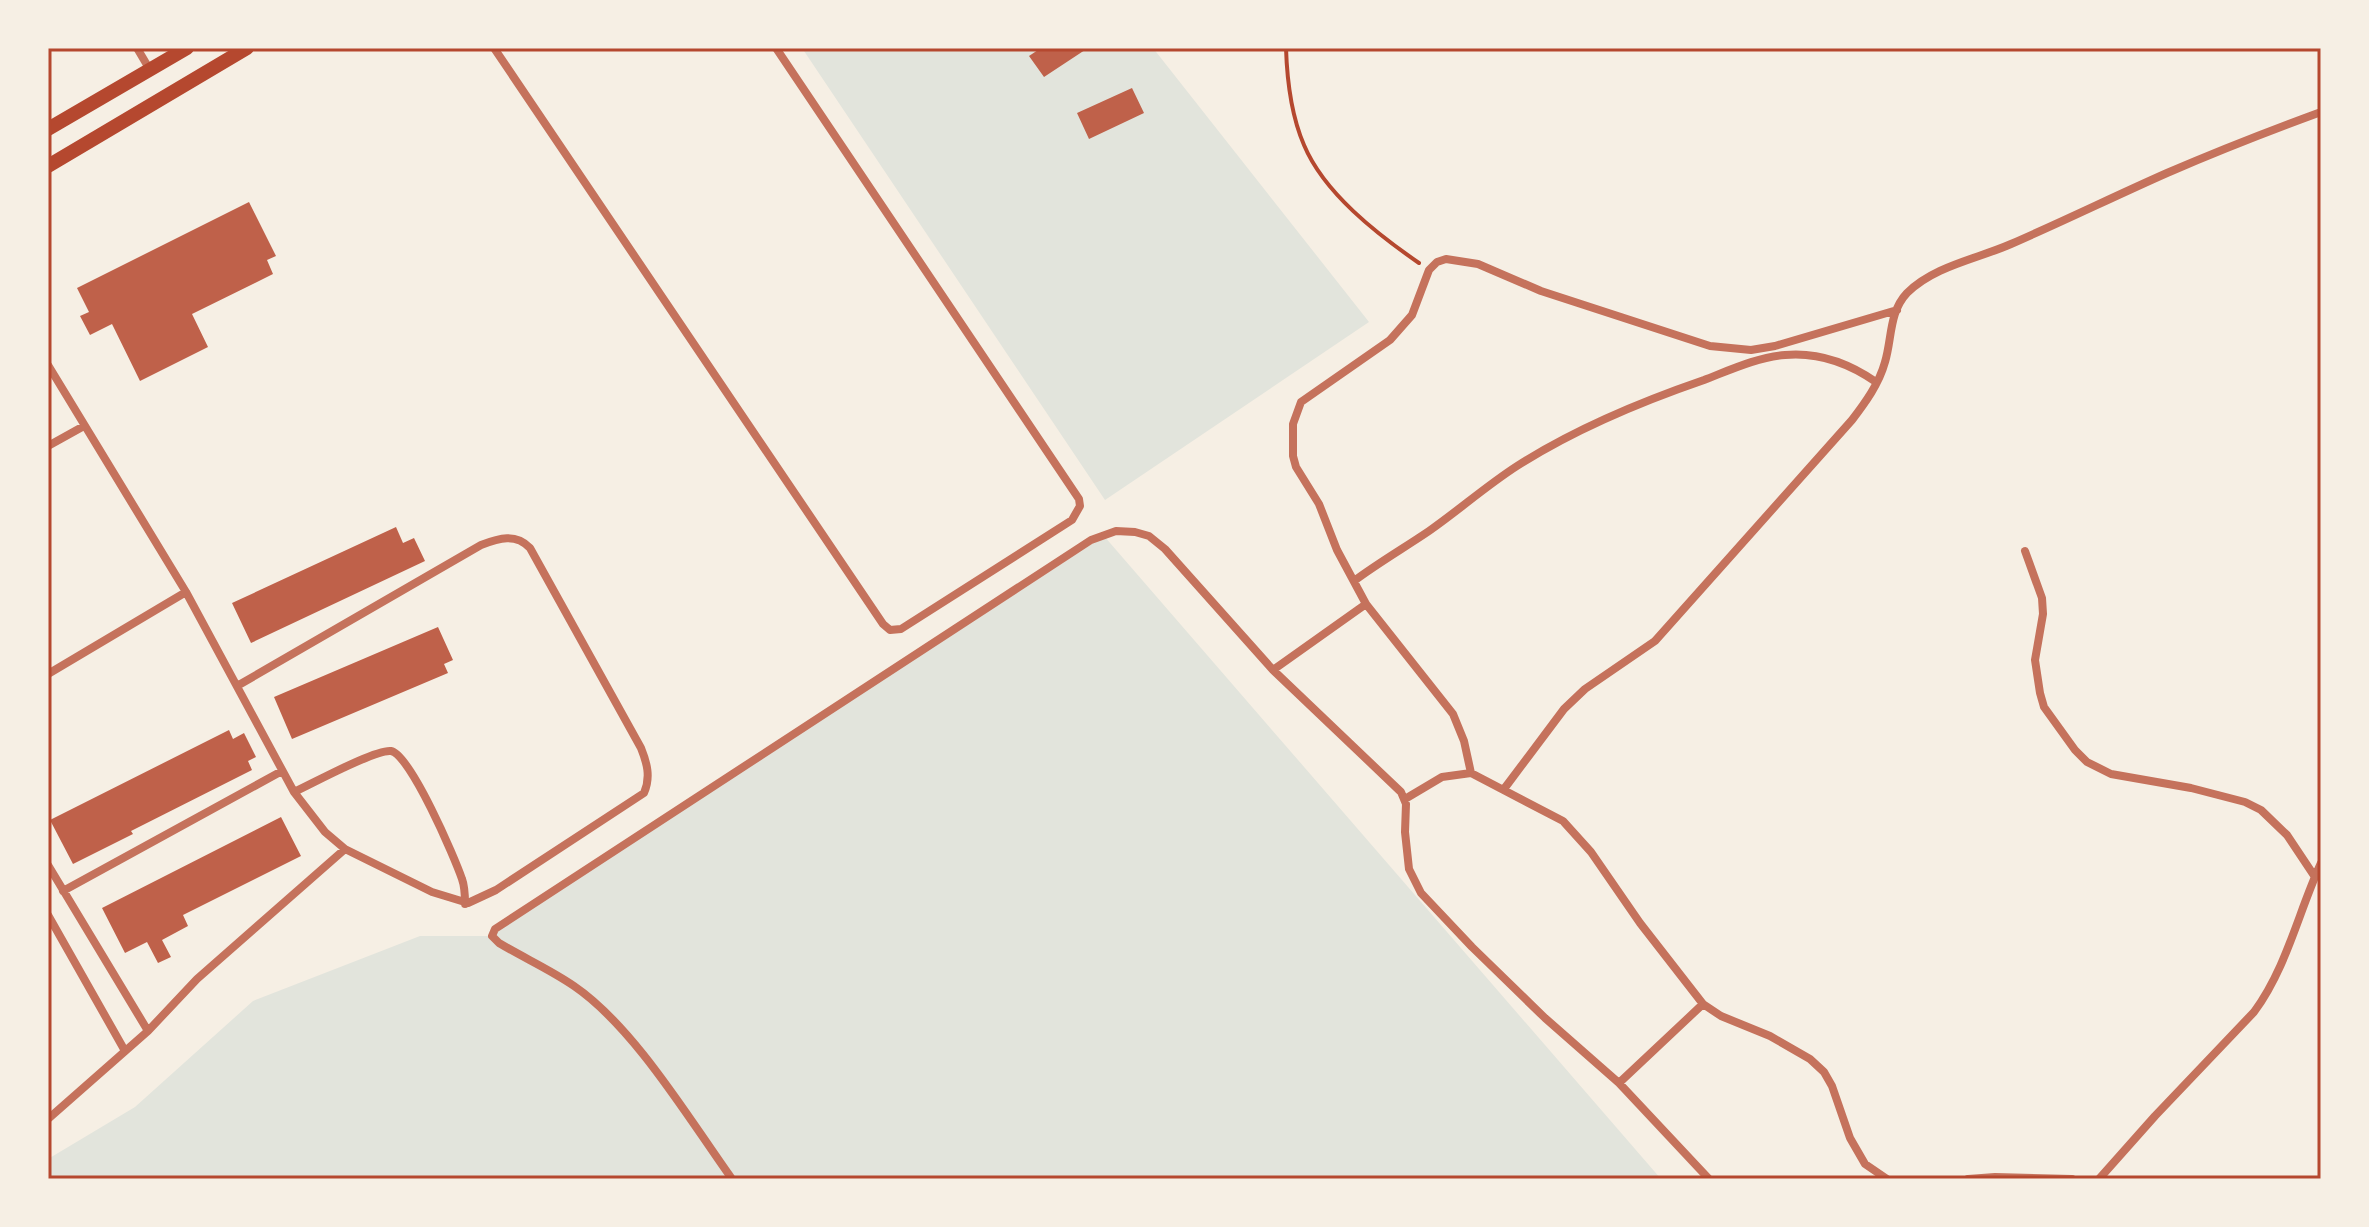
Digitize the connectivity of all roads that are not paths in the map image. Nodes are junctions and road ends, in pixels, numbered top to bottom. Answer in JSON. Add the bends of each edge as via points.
{"nodes":[{"id":1,"x":137,"y":48,"type":"edge"},
{"id":2,"x":187,"y":48,"type":"edge"},
{"id":3,"x":247,"y":48,"type":"edge"},
{"id":4,"x":494,"y":48,"type":"edge"},
{"id":5,"x":776,"y":48,"type":"edge"},
{"id":6,"x":150,"y":70,"type":"junction"},
{"id":7,"x":2321,"y":112,"type":"edge"},
{"id":8,"x":48,"y":129,"type":"edge"},
{"id":9,"x":48,"y":166,"type":"edge"},
{"id":10,"x":1897,"y":310,"type":"junction"},
{"id":11,"x":48,"y":365,"type":"edge"},
{"id":12,"x":1876,"y":382,"type":"junction"},
{"id":13,"x":84,"y":426,"type":"junction"},
{"id":14,"x":48,"y":446,"type":"edge"},
{"id":15,"x":2025,"y":551,"type":"dead end"},
{"id":16,"x":1354,"y":581,"type":"junction"},
{"id":17,"x":186,"y":592,"type":"junction"},
{"id":18,"x":1366,"y":604,"type":"junction"},
{"id":19,"x":1273,"y":670,"type":"junction"},
{"id":20,"x":48,"y":674,"type":"edge"},
{"id":21,"x":237,"y":686,"type":"junction"},
{"id":22,"x":282,"y":771,"type":"junction"},
{"id":23,"x":1471,"y":773,"type":"junction"},
{"id":24,"x":1504,"y":789,"type":"junction"},
{"id":25,"x":294,"y":792,"type":"junction"},
{"id":26,"x":1405,"y":799,"type":"junction"},
{"id":27,"x":345,"y":849,"type":"junction"},
{"id":28,"x":2321,"y":863,"type":"edge"},
{"id":29,"x":48,"y":865,"type":"edge"},
{"id":30,"x":2315,"y":877,"type":"junction"},
{"id":31,"x":63,"y":891,"type":"junction"},
{"id":32,"x":465,"y":904,"type":"junction"},
{"id":33,"x":48,"y":915,"type":"edge"},
{"id":34,"x":1703,"y":1004,"type":"junction"},
{"id":35,"x":148,"y":1031,"type":"junction"},
{"id":36,"x":125,"y":1051,"type":"junction"},
{"id":37,"x":1619,"y":1083,"type":"junction"},
{"id":38,"x":48,"y":1119,"type":"edge"},
{"id":39,"x":732,"y":1179,"type":"edge"},
{"id":40,"x":1709,"y":1179,"type":"edge"},
{"id":41,"x":1887,"y":1179,"type":"edge"},
{"id":42,"x":1968,"y":1179,"type":"edge"},
{"id":43,"x":2072,"y":1179,"type":"edge"},
{"id":44,"x":2099,"y":1179,"type":"edge"}],
"edges":[{"from":1,"to":6,"type":"street"},
{"from":2,"to":6,"type":"main road"},
{"from":3,"to":9,"type":"main road"},
{"from":4,"to":5,"type":"street","via":[[883,624],[901,629],[1072,520],[1079,499]]},
{"from":6,"to":8,"type":"main road"},
{"from":7,"to":10,"type":"street","via":[[1925,279]]},
{"from":10,"to":12,"type":"street"},
{"from":10,"to":16,"type":"street","via":[[1775,346],[1737,349],[1679,338],[1478,264],[1437,262],[1399,330],[1313,392],[1295,415],[1296,467]]},
{"from":11,"to":13,"type":"street"},
{"from":12,"to":16,"type":"street","via":[[1847,364],[1782,355],[1677,389],[1529,459]]},
{"from":12,"to":24,"type":"street","via":[[1852,420],[1678,617],[1655,641],[1564,709]]},
{"from":13,"to":14,"type":"street"},
{"from":13,"to":17,"type":"street"},
{"from":15,"to":30,"type":"street","via":[[2042,598],[2035,660],[2040,693],[2075,750],[2111,774],[2191,788],[2261,810],[2287,835]]},
{"from":16,"to":18,"type":"street"},
{"from":17,"to":20,"type":"street"},
{"from":17,"to":21,"type":"street"},
{"from":18,"to":19,"type":"street"},
{"from":18,"to":23,"type":"street","via":[[1453,714]]},
{"from":19,"to":26,"type":"street"},
{"from":19,"to":39,"type":"street","via":[[1165,549],[1149,536],[1116,531],[1091,540],[495,929],[492,936],[499,943],[573,985],[603,1010],[655,1071]]},
{"from":21,"to":22,"type":"street"},
{"from":21,"to":32,"type":"street","via":[[481,545],[501,538],[524,542],[641,748],[646,788],[508,882]]},
{"from":22,"to":25,"type":"street"},
{"from":22,"to":31,"type":"street"},
{"from":23,"to":24,"type":"street"},
{"from":23,"to":26,"type":"street","via":[[1442,777]]},
{"from":24,"to":34,"type":"street","via":[[1572,830]]},
{"from":25,"to":27,"type":"street"},
{"from":25,"to":32,"type":"street","via":[[367,757],[397,754],[415,777],[449,845]]},
{"from":26,"to":37,"type":"street","via":[[1406,852],[1421,893],[1545,1018]]},
{"from":27,"to":32,"type":"street"},
{"from":27,"to":35,"type":"street","via":[[197,979]]},
{"from":28,"to":30,"type":"street"},
{"from":29,"to":31,"type":"street"},
{"from":30,"to":44,"type":"street","via":[[2267,994]]},
{"from":31,"to":35,"type":"street"},
{"from":33,"to":36,"type":"street"},
{"from":34,"to":37,"type":"street"},
{"from":34,"to":41,"type":"street","via":[[1770,1036],[1824,1072],[1865,1164]]},
{"from":35,"to":36,"type":"street"},
{"from":36,"to":38,"type":"street"},
{"from":37,"to":40,"type":"street"},
{"from":42,"to":43,"type":"street"}]}
